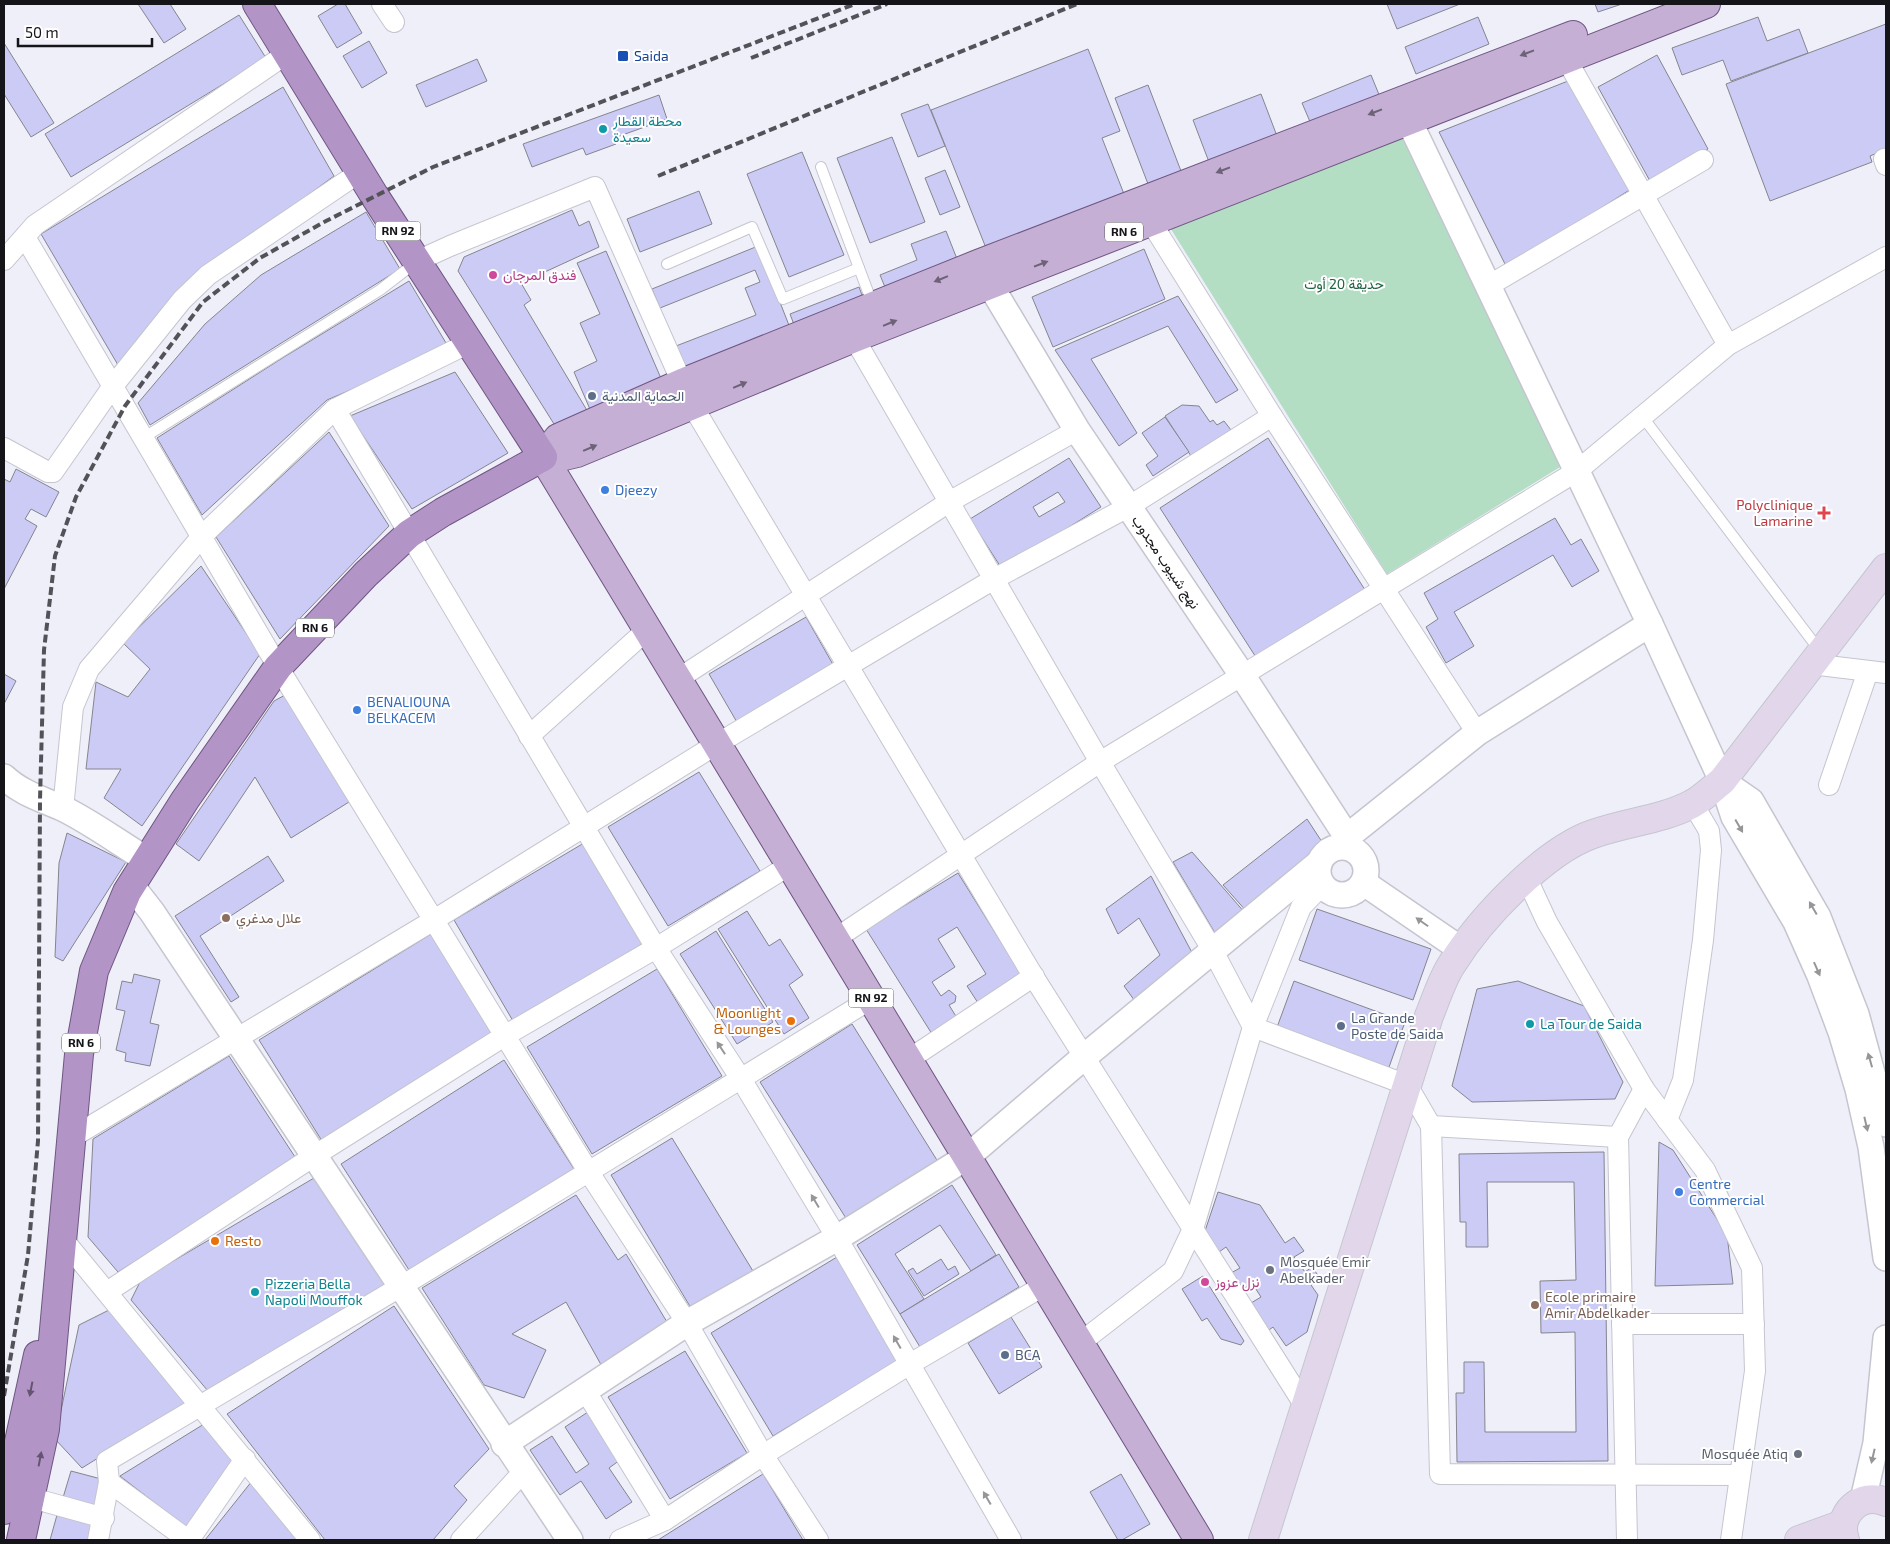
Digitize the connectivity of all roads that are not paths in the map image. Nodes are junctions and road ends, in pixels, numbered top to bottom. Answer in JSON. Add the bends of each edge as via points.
{"nodes":[{"id":1,"x":257,"y":4,"type":"edge"},
{"id":2,"x":382,"y":4,"type":"edge"},
{"id":3,"x":1654,"y":4,"type":"edge"},
{"id":4,"x":1706,"y":4,"type":"edge"},
{"id":5,"x":394,"y":22,"type":"dead end"},
{"id":6,"x":1561,"y":50,"type":"junction"},
{"id":7,"x":288,"y":53,"type":"junction"},
{"id":8,"x":1404,"y":112,"type":"junction"},
{"id":9,"x":1703,"y":160,"type":"dead end"},
{"id":10,"x":821,"y":167,"type":"dead end"},
{"id":11,"x":360,"y":172,"type":"junction"},
{"id":12,"x":1643,"y":196,"type":"junction"},
{"id":13,"x":1144,"y":212,"type":"junction"},
{"id":14,"x":25,"y":237,"type":"junction"},
{"id":15,"x":1886,"y":257,"type":"edge"},
{"id":16,"x":4,"y":260,"type":"edge"},
{"id":17,"x":418,"y":261,"type":"junction"},
{"id":18,"x":667,"y":264,"type":"dead end"},
{"id":19,"x":860,"y":268,"type":"junction"},
{"id":20,"x":983,"y":274,"type":"junction"},
{"id":21,"x":1488,"y":286,"type":"junction"},
{"id":22,"x":874,"y":307,"type":"junction"},
{"id":23,"x":851,"y":327,"type":"junction"},
{"id":24,"x":470,"y":343,"type":"junction"},
{"id":25,"x":1728,"y":345,"type":"junction"},
{"id":26,"x":112,"y":386,"type":"junction"},
{"id":27,"x":687,"y":394,"type":"junction"},
{"id":28,"x":335,"y":409,"type":"junction"},
{"id":29,"x":1272,"y":416,"type":"junction"},
{"id":30,"x":1642,"y":416,"type":"junction"},
{"id":31,"x":1077,"y":430,"type":"junction"},
{"id":32,"x":143,"y":438,"type":"junction"},
{"id":33,"x":4,"y":448,"type":"edge"},
{"id":34,"x":542,"y":456,"type":"junction"},
{"id":35,"x":1577,"y":471,"type":"junction"},
{"id":36,"x":949,"y":502,"type":"junction"},
{"id":37,"x":1128,"y":507,"type":"junction"},
{"id":38,"x":409,"y":534,"type":"junction"},
{"id":39,"x":203,"y":535,"type":"junction"},
{"id":40,"x":1886,"y":568,"type":"edge"},
{"id":41,"x":994,"y":579,"type":"junction"},
{"id":42,"x":1382,"y":589,"type":"junction"},
{"id":43,"x":807,"y":594,"type":"junction"},
{"id":44,"x":1650,"y":624,"type":"junction"},
{"id":45,"x":648,"y":629,"type":"junction"},
{"id":46,"x":1816,"y":658,"type":"junction"},
{"id":47,"x":850,"y":666,"type":"junction"},
{"id":48,"x":278,"y":667,"type":"junction"},
{"id":49,"x":1877,"y":672,"type":"edge"},
{"id":50,"x":1242,"y":675,"type":"junction"},
{"id":51,"x":678,"y":679,"type":"junction"},
{"id":52,"x":1477,"y":732,"type":"junction"},
{"id":53,"x":529,"y":736,"type":"junction"},
{"id":54,"x":717,"y":744,"type":"junction"},
{"id":55,"x":1100,"y":762,"type":"junction"},
{"id":56,"x":4,"y":778,"type":"edge"},
{"id":57,"x":1722,"y":781,"type":"junction"},
{"id":58,"x":1829,"y":785,"type":"dead end"},
{"id":59,"x":1693,"y":804,"type":"junction"},
{"id":60,"x":63,"y":808,"type":"junction"},
{"id":61,"x":584,"y":827,"type":"junction"},
{"id":62,"x":1346,"y":844,"type":"junction"},
{"id":63,"x":962,"y":856,"type":"junction"},
{"id":64,"x":146,"y":859,"type":"junction"},
{"id":65,"x":790,"y":865,"type":"junction"},
{"id":66,"x":1321,"y":874,"type":"junction"},
{"id":67,"x":1527,"y":879,"type":"junction"},
{"id":68,"x":1364,"y":883,"type":"junction"},
{"id":69,"x":131,"y":885,"type":"junction"},
{"id":70,"x":1291,"y":899,"type":"junction"},
{"id":71,"x":434,"y":920,"type":"junction"},
{"id":72,"x":835,"y":939,"type":"junction"},
{"id":73,"x":656,"y":948,"type":"junction"},
{"id":74,"x":1462,"y":950,"type":"junction"},
{"id":75,"x":1213,"y":951,"type":"junction"},
{"id":76,"x":1034,"y":976,"type":"junction"},
{"id":77,"x":871,"y":999,"type":"junction"},
{"id":78,"x":1253,"y":1027,"type":"junction"},
{"id":79,"x":506,"y":1035,"type":"junction"},
{"id":80,"x":235,"y":1038,"type":"junction"},
{"id":81,"x":1084,"y":1057,"type":"junction"},
{"id":82,"x":908,"y":1060,"type":"junction"},
{"id":83,"x":741,"y":1079,"type":"junction"},
{"id":84,"x":1407,"y":1085,"type":"junction"},
{"id":85,"x":1644,"y":1089,"type":"junction"},
{"id":86,"x":1667,"y":1120,"type":"junction"},
{"id":87,"x":1886,"y":1124,"type":"edge"},
{"id":88,"x":1431,"y":1126,"type":"junction"},
{"id":89,"x":1618,"y":1137,"type":"junction"},
{"id":90,"x":71,"y":1138,"type":"junction"},
{"id":91,"x":314,"y":1156,"type":"junction"},
{"id":92,"x":967,"y":1157,"type":"junction"},
{"id":93,"x":588,"y":1171,"type":"junction"},
{"id":94,"x":1193,"y":1229,"type":"junction"},
{"id":95,"x":62,"y":1238,"type":"junction"},
{"id":96,"x":837,"y":1238,"type":"junction"},
{"id":97,"x":1886,"y":1258,"type":"edge"},
{"id":98,"x":1044,"y":1285,"type":"junction"},
{"id":99,"x":400,"y":1287,"type":"junction"},
{"id":100,"x":107,"y":1292,"type":"junction"},
{"id":101,"x":687,"y":1323,"type":"junction"},
{"id":102,"x":1622,"y":1324,"type":"junction"},
{"id":103,"x":1754,"y":1324,"type":"junction"},
{"id":104,"x":1886,"y":1338,"type":"edge"},
{"id":105,"x":1080,"y":1343,"type":"junction"},
{"id":106,"x":910,"y":1364,"type":"junction"},
{"id":107,"x":585,"y":1390,"type":"junction"},
{"id":108,"x":200,"y":1405,"type":"junction"},
{"id":109,"x":1305,"y":1406,"type":"junction"},
{"id":110,"x":504,"y":1444,"type":"junction"},
{"id":111,"x":762,"y":1456,"type":"junction"},
{"id":112,"x":245,"y":1459,"type":"junction"},
{"id":113,"x":524,"y":1471,"type":"junction"},
{"id":114,"x":1625,"y":1473,"type":"junction"},
{"id":115,"x":1740,"y":1475,"type":"junction"},
{"id":116,"x":109,"y":1482,"type":"junction"},
{"id":117,"x":32,"y":1498,"type":"junction"},
{"id":118,"x":1882,"y":1498,"type":"edge"},
{"id":119,"x":4,"y":1510,"type":"edge"},
{"id":120,"x":104,"y":1518,"type":"junction"},
{"id":121,"x":665,"y":1520,"type":"junction"},
{"id":122,"x":1842,"y":1535,"type":"edge"},
{"id":123,"x":22,"y":1540,"type":"edge"},
{"id":124,"x":98,"y":1540,"type":"edge"},
{"id":125,"x":188,"y":1540,"type":"edge"},
{"id":126,"x":310,"y":1540,"type":"edge"},
{"id":127,"x":461,"y":1540,"type":"edge"},
{"id":128,"x":570,"y":1540,"type":"edge"},
{"id":129,"x":620,"y":1540,"type":"edge"},
{"id":130,"x":818,"y":1540,"type":"edge"},
{"id":131,"x":1011,"y":1540,"type":"edge"},
{"id":132,"x":1199,"y":1540,"type":"edge"},
{"id":133,"x":1263,"y":1540,"type":"edge"},
{"id":134,"x":1627,"y":1540,"type":"edge"},
{"id":135,"x":1731,"y":1540,"type":"edge"},
{"id":136,"x":1799,"y":1540,"type":"edge"}],
"edges":[{"from":1,"to":7,"type":"highway","number":"RN 92"},
{"from":2,"to":5,"type":"street"},
{"from":3,"to":6,"type":"main road","number":"RN 6"},
{"from":4,"to":6,"type":"main road","number":"RN 6"},
{"from":6,"to":8,"type":"main road","number":"RN 6"},
{"from":6,"to":12,"type":"street"},
{"from":7,"to":11,"type":"highway","number":"RN 92"},
{"from":7,"to":14,"type":"street","via":[[35,225]]},
{"from":8,"to":13,"type":"main road","number":"RN 6"},
{"from":8,"to":21,"type":"street"},
{"from":9,"to":12,"type":"street"},
{"from":10,"to":19,"type":"lane"},
{"from":11,"to":17,"type":"highway","number":"RN 92"},
{"from":11,"to":26,"type":"street","via":[[208,276],[182,300]]},
{"from":12,"to":21,"type":"street"},
{"from":12,"to":25,"type":"street"},
{"from":13,"to":20,"type":"main road","number":"RN 6"},
{"from":13,"to":29,"type":"street"},
{"from":14,"to":16,"type":"street"},
{"from":14,"to":26,"type":"street"},
{"from":15,"to":25,"type":"street"},
{"from":17,"to":24,"type":"highway","number":"RN 92"},
{"from":17,"to":27,"type":"street","via":[[596,187]]},
{"from":17,"to":32,"type":"lane","via":[[380,290]]},
{"from":18,"to":19,"type":"lane","via":[[752,227],[783,299]]},
{"from":19,"to":22,"type":"lane"},
{"from":20,"to":22,"type":"main road","number":"RN 6","one_way":true},
{"from":23,"to":20,"type":"main road","number":"RN 6","one_way":true},
{"from":20,"to":31,"type":"street","name":"نهج شيبوب مجدوب"},
{"from":21,"to":35,"type":"street"},
{"from":22,"to":23,"type":"main road","number":"RN 6"},
{"from":23,"to":27,"type":"main road","number":"RN 6"},
{"from":23,"to":36,"type":"street"},
{"from":24,"to":28,"type":"street"},
{"from":24,"to":34,"type":"highway","number":"RN 92"},
{"from":25,"to":30,"type":"street"},
{"from":26,"to":32,"type":"street"},
{"from":26,"to":33,"type":"street","via":[[53,472]]},
{"from":27,"to":34,"type":"main road","number":"RN 6","via":[[577,453],[560,457]]},
{"from":27,"to":43,"type":"street"},
{"from":28,"to":38,"type":"street"},
{"from":28,"to":39,"type":"street"},
{"from":29,"to":37,"type":"street"},
{"from":29,"to":42,"type":"street"},
{"from":30,"to":35,"type":"street"},
{"from":30,"to":46,"type":"lane"},
{"from":31,"to":36,"type":"street"},
{"from":31,"to":37,"type":"street","name":"نهج شيبوب مجدوب"},
{"from":32,"to":39,"type":"street"},
{"from":34,"to":38,"type":"highway","number":"RN 6"},
{"from":34,"to":45,"type":"main road","number":"RN 92"},
{"from":35,"to":42,"type":"street"},
{"from":35,"to":44,"type":"street"},
{"from":36,"to":41,"type":"street"},
{"from":36,"to":43,"type":"street"},
{"from":37,"to":41,"type":"street"},
{"from":37,"to":50,"type":"street","name":"نهج شيبوب مجدوب"},
{"from":38,"to":48,"type":"highway","number":"RN 6","via":[[366,574]]},
{"from":38,"to":53,"type":"street"},
{"from":39,"to":48,"type":"street"},
{"from":39,"to":60,"type":"street","via":[[89,669],[73,707]]},
{"from":40,"to":46,"type":"main road"},
{"from":41,"to":47,"type":"street"},
{"from":41,"to":55,"type":"street"},
{"from":42,"to":50,"type":"street"},
{"from":42,"to":52,"type":"street"},
{"from":43,"to":47,"type":"street"},
{"from":43,"to":51,"type":"street"},
{"from":44,"to":52,"type":"street"},
{"from":44,"to":57,"type":"street"},
{"from":45,"to":51,"type":"main road","number":"RN 92"},
{"from":45,"to":53,"type":"street"},
{"from":46,"to":49,"type":"street"},
{"from":46,"to":57,"type":"main road"},
{"from":47,"to":54,"type":"street"},
{"from":47,"to":63,"type":"street"},
{"from":48,"to":64,"type":"highway","number":"RN 6"},
{"from":48,"to":71,"type":"street"},
{"from":49,"to":58,"type":"street"},
{"from":50,"to":55,"type":"street"},
{"from":50,"to":62,"type":"street","name":"نهج شيبوب مجدوب"},
{"from":51,"to":54,"type":"main road","number":"RN 92"},
{"from":52,"to":62,"type":"street"},
{"from":53,"to":61,"type":"street"},
{"from":54,"to":61,"type":"street"},
{"from":54,"to":65,"type":"main road","number":"RN 92"},
{"from":55,"to":63,"type":"street"},
{"from":55,"to":75,"type":"street"},
{"from":56,"to":60,"type":"street","via":[[40,800]]},
{"from":57,"to":59,"type":"main road"},
{"from":87,"to":57,"type":"street","one_way":true,"via":[[1856,1014],[1818,916],[1751,802]]},
{"from":57,"to":97,"type":"street","one_way":true,"via":[[1734,817],[1796,922],[1841,1032],[1871,1148]]},
{"from":59,"to":67,"type":"main road","via":[[1568,844]]},
{"from":59,"to":86,"type":"street","via":[[1709,831],[1710,859],[1703,940],[1683,1080]]},
{"from":60,"to":64,"type":"street"},
{"from":61,"to":71,"type":"street"},
{"from":61,"to":73,"type":"street"},
{"from":62,"to":66,"type":"street","via":[[1326,852]]},
{"from":62,"to":68,"type":"street","via":[[1362,856],[1367,871]]},
{"from":63,"to":72,"type":"street"},
{"from":63,"to":76,"type":"street"},
{"from":64,"to":69,"type":"highway","number":"RN 6"},
{"from":65,"to":72,"type":"main road","number":"RN 92"},
{"from":65,"to":73,"type":"street"},
{"from":66,"to":68,"type":"street","via":[[1327,890],[1340,895],[1356,891]]},
{"from":66,"to":70,"type":"street"},
{"from":67,"to":74,"type":"main road","via":[[1505,899]]},
{"from":67,"to":85,"type":"street","via":[[1547,922]]},
{"from":74,"to":68,"type":"street","one_way":true},
{"from":69,"to":80,"type":"street"},
{"from":69,"to":90,"type":"highway","number":"RN 6","via":[[94,971],[78,1054]]},
{"from":70,"to":75,"type":"street"},
{"from":70,"to":78,"type":"street"},
{"from":71,"to":79,"type":"street"},
{"from":71,"to":80,"type":"street"},
{"from":72,"to":77,"type":"main road","number":"RN 92"},
{"from":73,"to":79,"type":"street"},
{"from":83,"to":73,"type":"street","one_way":true},
{"from":74,"to":84,"type":"main road","via":[[1451,965],[1429,1016]]},
{"from":75,"to":78,"type":"street"},
{"from":75,"to":81,"type":"street"},
{"from":76,"to":81,"type":"street"},
{"from":76,"to":82,"type":"street"},
{"from":77,"to":82,"type":"main road","number":"RN 92"},
{"from":77,"to":83,"type":"street"},
{"from":78,"to":84,"type":"street"},
{"from":78,"to":94,"type":"street"},
{"from":79,"to":91,"type":"street"},
{"from":79,"to":93,"type":"street"},
{"from":80,"to":90,"type":"street"},
{"from":80,"to":91,"type":"street"},
{"from":81,"to":92,"type":"street"},
{"from":81,"to":94,"type":"street"},
{"from":82,"to":92,"type":"main road","number":"RN 92"},
{"from":83,"to":93,"type":"street"},
{"from":96,"to":83,"type":"street","one_way":true},
{"from":84,"to":88,"type":"street"},
{"from":84,"to":109,"type":"main road"},
{"from":85,"to":86,"type":"street"},
{"from":85,"to":89,"type":"street"},
{"from":86,"to":103,"type":"street","via":[[1705,1170],[1752,1268]]},
{"from":88,"to":89,"type":"street"},
{"from":88,"to":114,"type":"street","via":[[1440,1474]]},
{"from":89,"to":102,"type":"street"},
{"from":90,"to":95,"type":"highway","number":"RN 6"},
{"from":91,"to":99,"type":"street"},
{"from":91,"to":100,"type":"street"},
{"from":92,"to":96,"type":"street"},
{"from":92,"to":98,"type":"main road","number":"RN 92"},
{"from":93,"to":99,"type":"street"},
{"from":93,"to":101,"type":"street"},
{"from":94,"to":105,"type":"street","via":[[1173,1271]]},
{"from":94,"to":109,"type":"street"},
{"from":95,"to":100,"type":"street"},
{"from":117,"to":95,"type":"highway","number":"RN 6","one_way":true,"via":[[46,1420]]},
{"from":95,"to":119,"type":"highway","number":"RN 6","one_way":true},
{"from":96,"to":101,"type":"street"},
{"from":106,"to":96,"type":"street","one_way":true},
{"from":98,"to":105,"type":"main road","number":"RN 92"},
{"from":98,"to":106,"type":"street"},
{"from":99,"to":108,"type":"street"},
{"from":99,"to":110,"type":"street"},
{"from":100,"to":108,"type":"street"},
{"from":101,"to":107,"type":"street"},
{"from":101,"to":111,"type":"street"},
{"from":102,"to":103,"type":"street"},
{"from":102,"to":114,"type":"street"},
{"from":103,"to":115,"type":"street","via":[[1755,1371]]},
{"from":104,"to":118,"type":"street","one_way":true,"via":[[1876,1443]]},
{"from":105,"to":132,"type":"main road","number":"RN 92"},
{"from":106,"to":111,"type":"street"},
{"from":131,"to":106,"type":"street","one_way":true},
{"from":107,"to":110,"type":"street"},
{"from":107,"to":121,"type":"street"},
{"from":108,"to":112,"type":"street"},
{"from":108,"to":116,"type":"street","via":[[107,1461]]},
{"from":109,"to":133,"type":"main road"},
{"from":110,"to":113,"type":"street"},
{"from":111,"to":121,"type":"street"},
{"from":111,"to":130,"type":"street"},
{"from":112,"to":125,"type":"street"},
{"from":112,"to":126,"type":"street"},
{"from":113,"to":127,"type":"street"},
{"from":113,"to":128,"type":"street"},
{"from":114,"to":115,"type":"street"},
{"from":114,"to":134,"type":"street"},
{"from":115,"to":135,"type":"street"},
{"from":116,"to":120,"type":"street"},
{"from":116,"to":125,"type":"street"},
{"from":117,"to":120,"type":"street"},
{"from":117,"to":123,"type":"highway","number":"RN 6"},
{"from":118,"to":122,"type":"main road","via":[[1850,1510]]},
{"from":120,"to":124,"type":"street"},
{"from":121,"to":129,"type":"street"},
{"from":122,"to":136,"type":"main road"}]}
